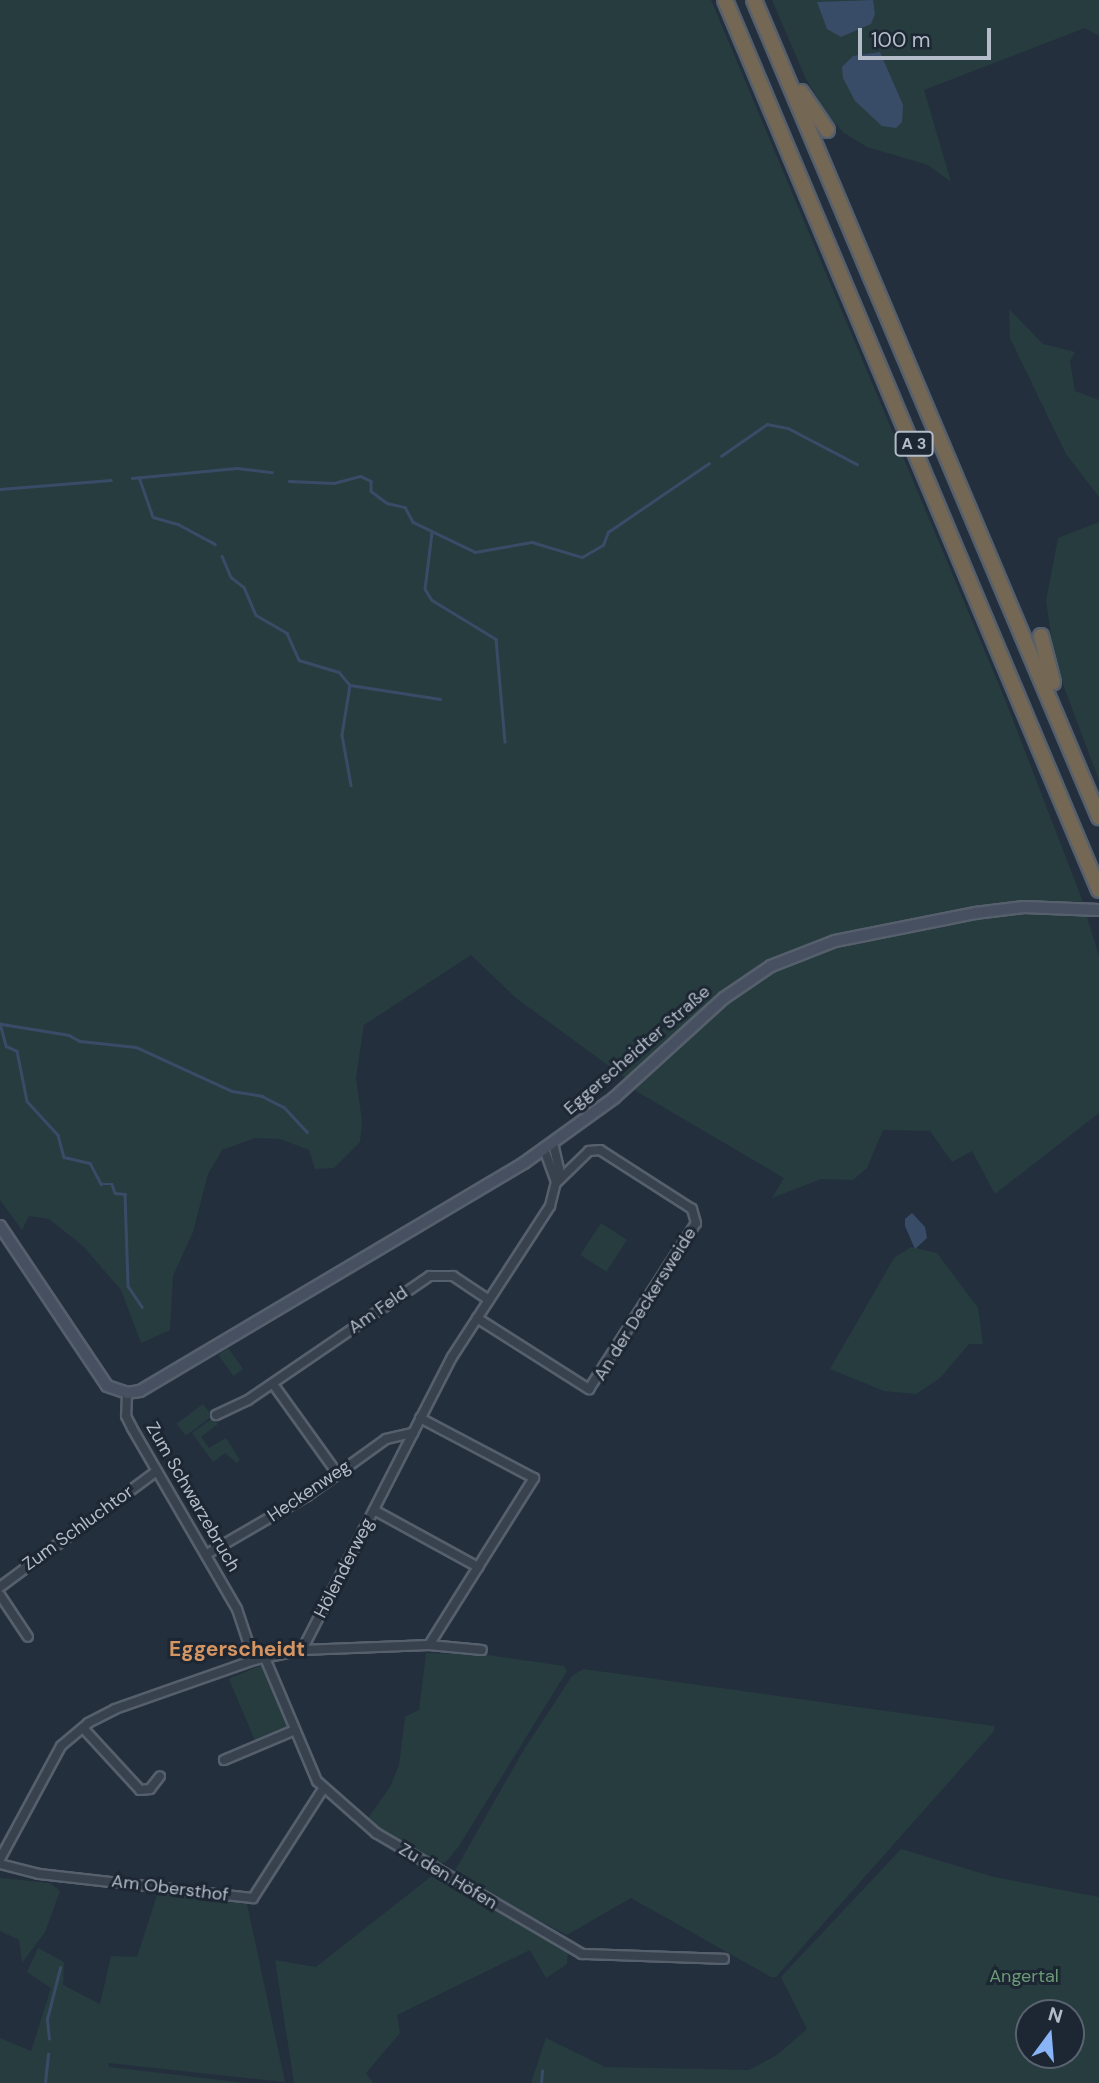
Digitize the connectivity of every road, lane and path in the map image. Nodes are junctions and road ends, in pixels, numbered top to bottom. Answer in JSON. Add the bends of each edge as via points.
{"nodes":[{"id":1,"x":725,"y":0,"type":"edge"},
{"id":2,"x":754,"y":0,"type":"edge"},
{"id":3,"x":783,"y":65,"type":"junction"},
{"id":4,"x":827,"y":130,"type":"dead end"},
{"id":5,"x":1041,"y":636,"type":"dead end"},
{"id":6,"x":1065,"y":728,"type":"junction"},
{"id":7,"x":1099,"y":817,"type":"edge"},
{"id":8,"x":1099,"y":890,"type":"edge"},
{"id":9,"x":1099,"y":910,"type":"edge"},
{"id":10,"x":548,"y":1146,"type":"junction"},
{"id":11,"x":556,"y":1183,"type":"junction"},
{"id":12,"x":0,"y":1226,"type":"edge"},
{"id":13,"x":489,"y":1300,"type":"junction"},
{"id":14,"x":477,"y":1318,"type":"junction"},
{"id":15,"x":273,"y":1384,"type":"junction"},
{"id":16,"x":127,"y":1393,"type":"junction"},
{"id":17,"x":216,"y":1415,"type":"dead end"},
{"id":18,"x":420,"y":1418,"type":"junction"},
{"id":19,"x":413,"y":1433,"type":"junction"},
{"id":20,"x":157,"y":1471,"type":"junction"},
{"id":21,"x":337,"y":1473,"type":"junction"},
{"id":22,"x":374,"y":1510,"type":"junction"},
{"id":23,"x":207,"y":1554,"type":"junction"},
{"id":24,"x":478,"y":1567,"type":"junction"},
{"id":25,"x":0,"y":1587,"type":"edge"},
{"id":26,"x":0,"y":1595,"type":"edge"},
{"id":27,"x":28,"y":1637,"type":"dead end"},
{"id":28,"x":429,"y":1645,"type":"junction"},
{"id":29,"x":302,"y":1650,"type":"junction"},
{"id":30,"x":482,"y":1650,"type":"dead end"},
{"id":31,"x":265,"y":1658,"type":"junction"},
{"id":32,"x":254,"y":1660,"type":"junction"},
{"id":33,"x":83,"y":1728,"type":"junction"},
{"id":34,"x":295,"y":1730,"type":"junction"},
{"id":35,"x":224,"y":1760,"type":"dead end"},
{"id":36,"x":160,"y":1776,"type":"dead end"},
{"id":37,"x":323,"y":1789,"type":"junction"},
{"id":38,"x":0,"y":1862,"type":"edge"},
{"id":39,"x":723,"y":1959,"type":"dead end"}],
"edges":[{"from":1,"to":8,"type":"highway","number":"A 3"},
{"from":2,"to":3,"type":"highway","number":"A 3"},
{"from":3,"to":4,"type":"highway"},
{"from":3,"to":6,"type":"highway","number":"A 3"},
{"from":5,"to":6,"type":"highway"},
{"from":6,"to":7,"type":"highway","number":"A 3"},
{"from":9,"to":10,"type":"street","name":"Eggerscheidter Straße","via":[[1070,907],[975,913],[800,952],[742,984],[614,1098]]},
{"from":10,"to":11,"type":"street","name":"Hölenderweg","via":[[559,1164]]},
{"from":10,"to":16,"type":"street","name":"Eggerscheidter Straße","via":[[153,1386]]},
{"from":11,"to":13,"type":"street","name":"Hölenderweg","via":[[547,1211]]},
{"from":11,"to":14,"type":"street","name":"An der Deckersweide","via":[[589,1151],[600,1150],[692,1209],[697,1219],[589,1389]]},
{"from":12,"to":16,"type":"street","via":[[107,1386]]},
{"from":13,"to":14,"type":"street","name":"Hölenderweg"},
{"from":13,"to":15,"type":"street","name":"Am Feld","via":[[453,1276],[430,1276]]},
{"from":14,"to":18,"type":"street","name":"Hölenderweg"},
{"from":15,"to":17,"type":"street","name":"Am Feld"},
{"from":15,"to":21,"type":"street"},
{"from":16,"to":20,"type":"street","name":"Zum Schwarzebruch","via":[[126,1416]]},
{"from":18,"to":19,"type":"street","name":"Hölenderweg"},
{"from":18,"to":24,"type":"street","via":[[534,1478]]},
{"from":19,"to":21,"type":"street","name":"Heckenweg","via":[[386,1438]]},
{"from":19,"to":22,"type":"street","name":"Hölenderweg"},
{"from":20,"to":23,"type":"street","name":"Zum Schwarzebruch"},
{"from":20,"to":25,"type":"street","name":"Zum Schluchtor"},
{"from":21,"to":23,"type":"street","name":"Heckenweg"},
{"from":22,"to":24,"type":"street"},
{"from":22,"to":29,"type":"street","name":"Hölenderweg"},
{"from":23,"to":32,"type":"street","name":"Zum Schwarzebruch","via":[[237,1609]]},
{"from":24,"to":28,"type":"street"},
{"from":26,"to":27,"type":"street"},
{"from":28,"to":29,"type":"street"},
{"from":28,"to":30,"type":"street"},
{"from":29,"to":31,"type":"street"},
{"from":31,"to":32,"type":"street"},
{"from":31,"to":34,"type":"street","name":"Zu den Höfen"},
{"from":32,"to":33,"type":"street","via":[[115,1709]]},
{"from":33,"to":36,"type":"street","via":[[140,1790],[150,1789]]},
{"from":33,"to":38,"type":"street","via":[[53,1757]]},
{"from":34,"to":35,"type":"street"},
{"from":34,"to":37,"type":"street","name":"Zu den Höfen"},
{"from":37,"to":38,"type":"street","name":"Am Obersthof","via":[[253,1898],[39,1874]]},
{"from":37,"to":39,"type":"street","name":"Zu den Höfen","via":[[376,1833],[582,1954]]}]}
